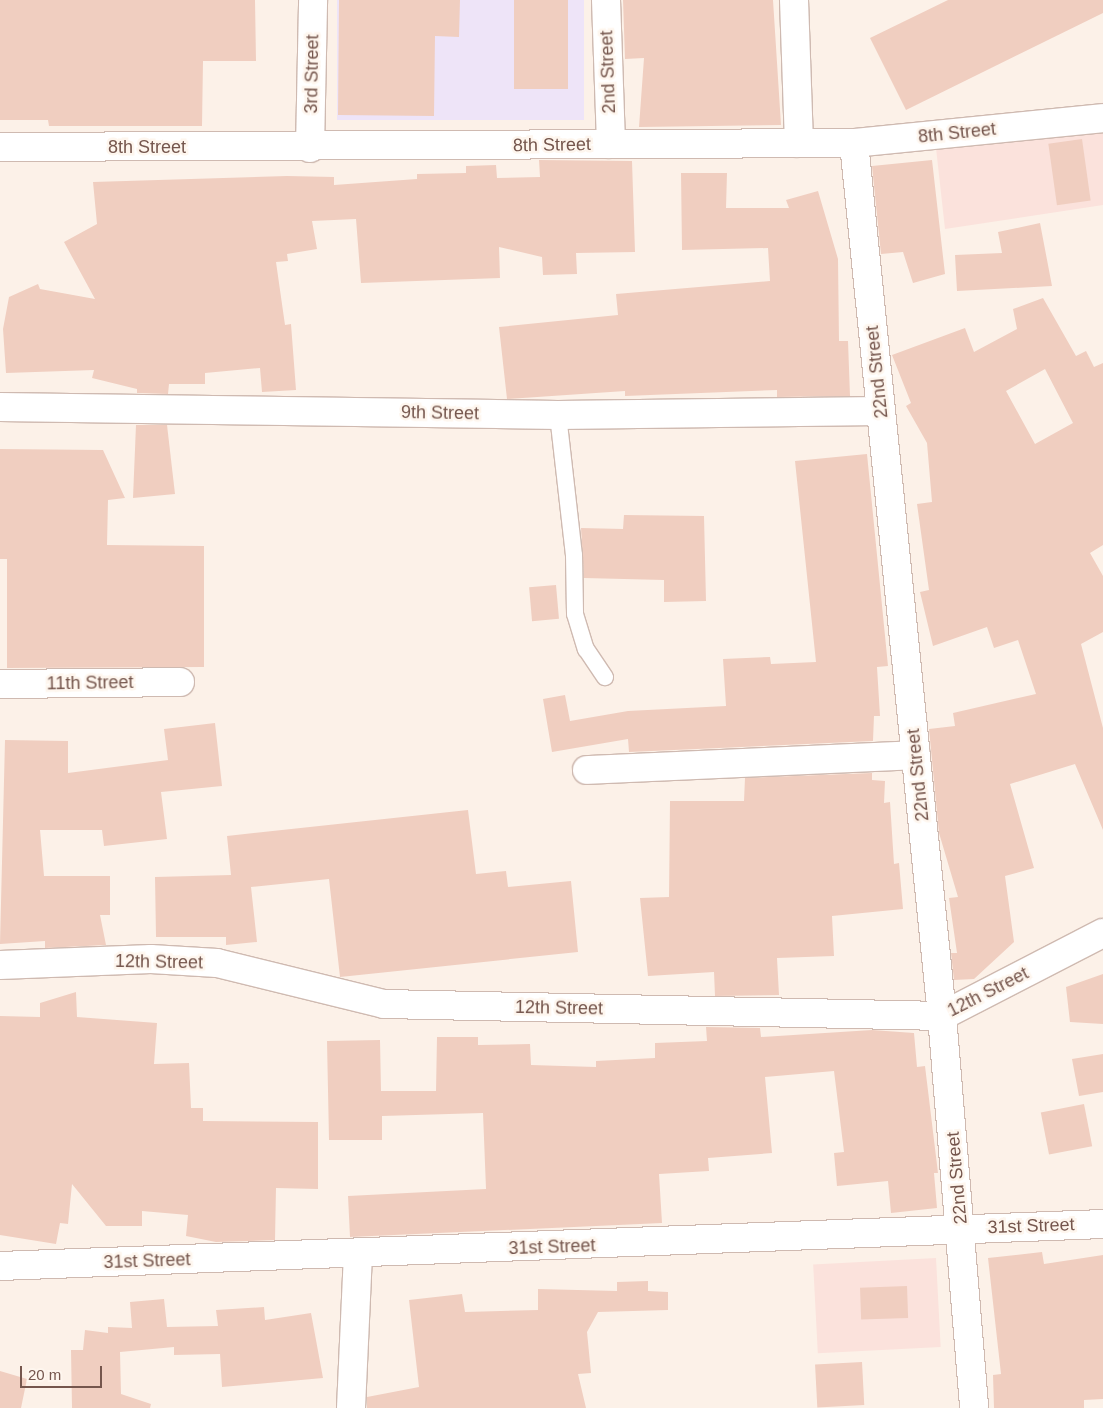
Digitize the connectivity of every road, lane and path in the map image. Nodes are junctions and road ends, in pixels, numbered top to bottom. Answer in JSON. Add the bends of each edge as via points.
{"nodes":[{"id":1,"x":313,"y":0,"type":"edge"},
{"id":2,"x":606,"y":0,"type":"edge"},
{"id":3,"x":794,"y":0,"type":"edge"},
{"id":4,"x":1103,"y":118,"type":"edge"},
{"id":5,"x":800,"y":143,"type":"junction"},
{"id":6,"x":854,"y":143,"type":"junction"},
{"id":7,"x":611,"y":144,"type":"junction"},
{"id":8,"x":0,"y":147,"type":"edge"},
{"id":9,"x":310,"y":148,"type":"junction"},
{"id":10,"x":0,"y":407,"type":"edge"},
{"id":11,"x":880,"y":411,"type":"junction"},
{"id":12,"x":558,"y":415,"type":"junction"},
{"id":13,"x":604,"y":677,"type":"dead end"},
{"id":14,"x":180,"y":682,"type":"dead end"},
{"id":15,"x":0,"y":684,"type":"edge"},
{"id":16,"x":916,"y":755,"type":"junction"},
{"id":17,"x":587,"y":770,"type":"dead end"},
{"id":18,"x":1103,"y":933,"type":"edge"},
{"id":19,"x":0,"y":964,"type":"edge"},
{"id":20,"x":942,"y":1016,"type":"junction"},
{"id":21,"x":1103,"y":1224,"type":"edge"},
{"id":22,"x":962,"y":1228,"type":"junction"},
{"id":23,"x":358,"y":1254,"type":"junction"},
{"id":24,"x":0,"y":1266,"type":"edge"},
{"id":25,"x":351,"y":1408,"type":"edge"},
{"id":26,"x":974,"y":1408,"type":"edge"}],
"edges":[{"from":1,"to":9,"type":"street","name":"3rd Street"},
{"from":2,"to":7,"type":"street","name":"2nd Street"},
{"from":3,"to":5,"type":"street"},
{"from":4,"to":6,"type":"street","name":"8th Street"},
{"from":5,"to":6,"type":"street","name":"8th Street"},
{"from":5,"to":7,"type":"street","name":"8th Street"},
{"from":6,"to":11,"type":"street","name":"22nd Street"},
{"from":7,"to":9,"type":"street","name":"8th Street"},
{"from":8,"to":9,"type":"street","name":"8th Street"},
{"from":10,"to":12,"type":"street","name":"9th Street"},
{"from":11,"to":12,"type":"street","name":"9th Street"},
{"from":11,"to":16,"type":"street","name":"22nd Street"},
{"from":12,"to":13,"type":"lane","via":[[574,555],[575,614],[586,649]]},
{"from":14,"to":15,"type":"street","name":"11th Street"},
{"from":16,"to":17,"type":"street"},
{"from":16,"to":20,"type":"street","name":"22nd Street"},
{"from":18,"to":20,"type":"street","name":"12th Street"},
{"from":19,"to":20,"type":"street","name":"12th Street","via":[[184,960],[217,963],[384,1004]]},
{"from":20,"to":22,"type":"street","name":"22nd Street"},
{"from":21,"to":22,"type":"street","name":"31st Street"},
{"from":22,"to":23,"type":"street","name":"31st Street"},
{"from":22,"to":26,"type":"street","name":"22nd Street"},
{"from":23,"to":24,"type":"street","name":"31st Street"},
{"from":23,"to":25,"type":"street"}]}
